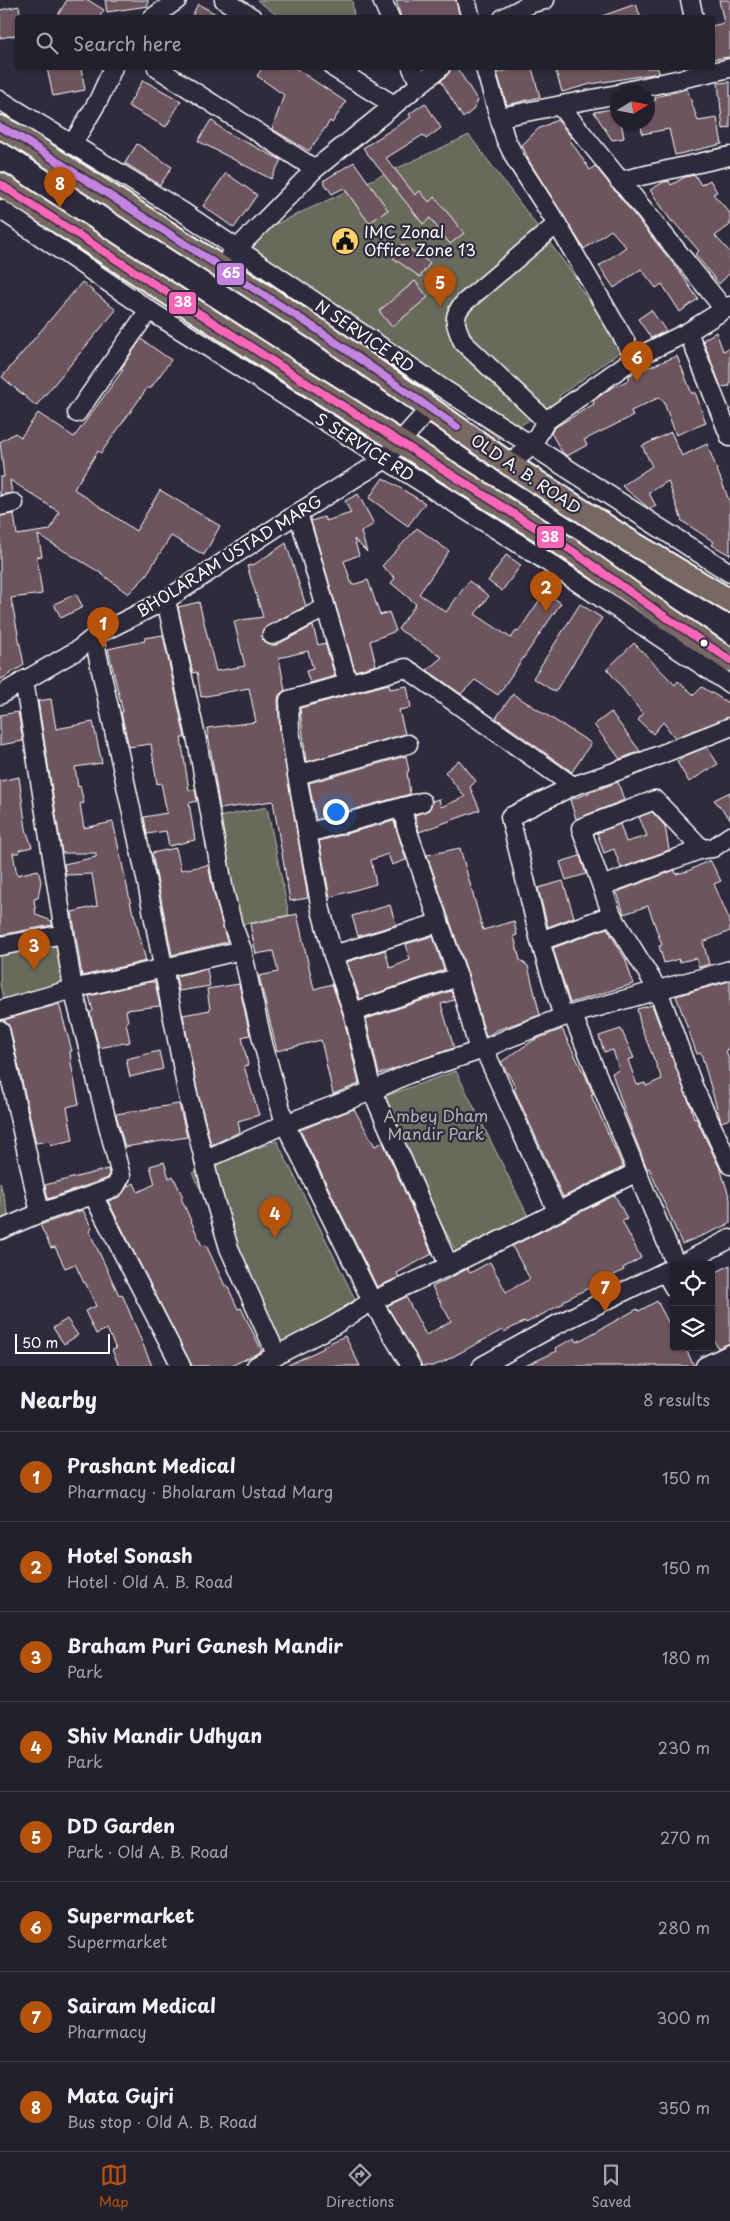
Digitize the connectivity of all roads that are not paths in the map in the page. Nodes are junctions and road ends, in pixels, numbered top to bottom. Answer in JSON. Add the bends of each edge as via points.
{"nodes":[{"id":1,"x":177,"y":0,"type":"edge"},
{"id":2,"x":224,"y":0,"type":"edge"},
{"id":3,"x":382,"y":0,"type":"edge"},
{"id":4,"x":466,"y":0,"type":"edge"},
{"id":5,"x":545,"y":0,"type":"edge"},
{"id":6,"x":690,"y":0,"type":"edge"},
{"id":7,"x":156,"y":15,"type":"edge"},
{"id":8,"x":248,"y":15,"type":"edge"},
{"id":9,"x":389,"y":15,"type":"edge"},
{"id":10,"x":470,"y":15,"type":"edge"},
{"id":11,"x":509,"y":15,"type":"edge"},
{"id":12,"x":693,"y":15,"type":"edge"},
{"id":13,"x":730,"y":68,"type":"edge"},
{"id":14,"x":113,"y":70,"type":"edge"},
{"id":15,"x":161,"y":70,"type":"edge"},
{"id":16,"x":337,"y":70,"type":"edge"},
{"id":17,"x":413,"y":70,"type":"edge"},
{"id":18,"x":438,"y":70,"type":"edge"},
{"id":19,"x":486,"y":70,"type":"edge"},
{"id":20,"x":715,"y":70,"type":"edge"},
{"id":21,"x":705,"y":71,"type":"edge"},
{"id":22,"x":420,"y":84,"type":"junction"},
{"id":23,"x":650,"y":85,"type":"edge"},
{"id":24,"x":610,"y":96,"type":"edge"},
{"id":25,"x":0,"y":100,"type":"edge"},
{"id":26,"x":394,"y":104,"type":"junction"},
{"id":27,"x":560,"y":106,"type":"junction"},
{"id":28,"x":500,"y":117,"type":"junction"},
{"id":29,"x":0,"y":127,"type":"edge"},
{"id":30,"x":72,"y":145,"type":"junction"},
{"id":31,"x":727,"y":161,"type":"edge"},
{"id":32,"x":315,"y":169,"type":"junction"},
{"id":33,"x":618,"y":180,"type":"junction"},
{"id":34,"x":0,"y":184,"type":"edge"},
{"id":35,"x":0,"y":209,"type":"edge"},
{"id":36,"x":557,"y":224,"type":"junction"},
{"id":37,"x":236,"y":249,"type":"junction"},
{"id":38,"x":220,"y":267,"type":"junction"},
{"id":39,"x":727,"y":308,"type":"edge"},
{"id":40,"x":149,"y":310,"type":"junction"},
{"id":41,"x":688,"y":332,"type":"junction"},
{"id":42,"x":634,"y":358,"type":"junction"},
{"id":43,"x":430,"y":408,"type":"junction"},
{"id":44,"x":77,"y":413,"type":"dead end"},
{"id":45,"x":546,"y":421,"type":"junction"},
{"id":46,"x":730,"y":437,"type":"edge"},
{"id":47,"x":401,"y":442,"type":"junction"},
{"id":48,"x":531,"y":447,"type":"junction"},
{"id":49,"x":384,"y":460,"type":"junction"},
{"id":50,"x":509,"y":464,"type":"junction"},
{"id":51,"x":298,"y":513,"type":"junction"},
{"id":52,"x":730,"y":573,"type":"edge"},
{"id":53,"x":166,"y":600,"type":"junction"},
{"id":54,"x":730,"y":601,"type":"edge"},
{"id":55,"x":325,"y":608,"type":"junction"},
{"id":56,"x":272,"y":635,"type":"dead end"},
{"id":57,"x":94,"y":638,"type":"junction"},
{"id":58,"x":730,"y":660,"type":"edge"},
{"id":59,"x":24,"y":680,"type":"junction"},
{"id":60,"x":348,"y":683,"type":"junction"},
{"id":61,"x":730,"y":684,"type":"edge"},
{"id":62,"x":0,"y":694,"type":"edge"},
{"id":63,"x":730,"y":727,"type":"edge"},
{"id":64,"x":408,"y":744,"type":"dead end"},
{"id":65,"x":297,"y":775,"type":"junction"},
{"id":66,"x":574,"y":786,"type":"junction"},
{"id":67,"x":422,"y":802,"type":"dead end"},
{"id":68,"x":402,"y":807,"type":"junction"},
{"id":69,"x":307,"y":833,"type":"junction"},
{"id":70,"x":730,"y":836,"type":"edge"},
{"id":71,"x":702,"y":849,"type":"junction"},
{"id":72,"x":602,"y":886,"type":"junction"},
{"id":73,"x":612,"y":915,"type":"junction"},
{"id":74,"x":438,"y":923,"type":"junction"},
{"id":75,"x":64,"y":934,"type":"junction"},
{"id":76,"x":540,"y":941,"type":"junction"},
{"id":77,"x":0,"y":946,"type":"edge"},
{"id":78,"x":242,"y":950,"type":"junction"},
{"id":79,"x":333,"y":956,"type":"junction"},
{"id":80,"x":163,"y":970,"type":"junction"},
{"id":81,"x":730,"y":970,"type":"edge"},
{"id":82,"x":458,"y":977,"type":"junction"},
{"id":83,"x":73,"y":989,"type":"junction"},
{"id":84,"x":658,"y":990,"type":"junction"},
{"id":85,"x":0,"y":1010,"type":"edge"},
{"id":86,"x":353,"y":1012,"type":"junction"},
{"id":87,"x":568,"y":1016,"type":"junction"},
{"id":88,"x":0,"y":1030,"type":"edge"},
{"id":89,"x":481,"y":1050,"type":"junction"},
{"id":90,"x":4,"y":1075,"type":"edge"},
{"id":91,"x":372,"y":1091,"type":"junction"},
{"id":92,"x":285,"y":1124,"type":"junction"},
{"id":93,"x":724,"y":1136,"type":"edge"},
{"id":94,"x":204,"y":1160,"type":"junction"},
{"id":95,"x":730,"y":1166,"type":"edge"},
{"id":96,"x":636,"y":1172,"type":"junction"},
{"id":97,"x":93,"y":1195,"type":"junction"},
{"id":98,"x":557,"y":1211,"type":"junction"},
{"id":99,"x":40,"y":1213,"type":"junction"},
{"id":100,"x":0,"y":1230,"type":"edge"},
{"id":101,"x":730,"y":1239,"type":"edge"},
{"id":102,"x":671,"y":1261,"type":"edge"},
{"id":103,"x":685,"y":1261,"type":"edge"},
{"id":104,"x":450,"y":1266,"type":"junction"},
{"id":105,"x":670,"y":1268,"type":"edge"},
{"id":106,"x":372,"y":1302,"type":"junction"},
{"id":107,"x":730,"y":1354,"type":"edge"},
{"id":108,"x":277,"y":1356,"type":"junction"},
{"id":109,"x":708,"y":1361,"type":"edge"},
{"id":110,"x":181,"y":1366,"type":"edge"},
{"id":111,"x":256,"y":1366,"type":"edge"},
{"id":112,"x":411,"y":1366,"type":"edge"},
{"id":113,"x":482,"y":1366,"type":"edge"}],
"edges":[{"from":1,"to":7,"type":"street"},
{"from":2,"to":8,"type":"street"},
{"from":3,"to":9,"type":"street"},
{"from":4,"to":10,"type":"street"},
{"from":5,"to":11,"type":"street"},
{"from":6,"to":12,"type":"street"},
{"from":13,"to":20,"type":"street"},
{"from":14,"to":30,"type":"street"},
{"from":15,"to":32,"type":"street"},
{"from":16,"to":26,"type":"street"},
{"from":17,"to":22,"type":"street"},
{"from":18,"to":22,"type":"street"},
{"from":19,"to":28,"type":"street"},
{"from":21,"to":23,"type":"street"},
{"from":22,"to":26,"type":"street"},
{"from":24,"to":27,"type":"street"},
{"from":25,"to":30,"type":"street","name":"N SERVICE RD"},
{"from":26,"to":32,"type":"street"},
{"from":27,"to":28,"type":"street"},
{"from":27,"to":33,"type":"street"},
{"from":28,"to":36,"type":"street","via":[[516,160]]},
{"from":29,"to":38,"type":"main road","name":"OLD A. B. ROAD"},
{"from":30,"to":37,"type":"street","name":"N SERVICE RD"},
{"from":31,"to":33,"type":"street"},
{"from":32,"to":37,"type":"street"},
{"from":33,"to":39,"type":"street"},
{"from":34,"to":47,"type":"main road"},
{"from":35,"to":40,"type":"street","name":"S SERVICE RD"},
{"from":36,"to":42,"type":"street"},
{"from":36,"to":45,"type":"street","via":[[465,302],[457,310],[456,320],[463,342]]},
{"from":37,"to":38,"type":"street"},
{"from":37,"to":48,"type":"street","name":"N SERVICE RD"},
{"from":38,"to":43,"type":"main road","name":"OLD A. B. ROAD"},
{"from":39,"to":41,"type":"street"},
{"from":40,"to":44,"type":"street"},
{"from":40,"to":49,"type":"street","name":"S SERVICE RD"},
{"from":41,"to":42,"type":"street"},
{"from":41,"to":46,"type":"street"},
{"from":42,"to":45,"type":"street"},
{"from":43,"to":47,"type":"street","name":"BHOLARAM USTAD MARG"},
{"from":43,"to":50,"type":"main road","name":"OLD A. B. ROAD"},
{"from":45,"to":48,"type":"street"},
{"from":47,"to":49,"type":"street","name":"BHOLARAM USTAD MARG"},
{"from":47,"to":58,"type":"main road","via":[[574,552]]},
{"from":48,"to":50,"type":"street"},
{"from":48,"to":52,"type":"street","name":"N SERVICE RD"},
{"from":49,"to":51,"type":"street","name":"BHOLARAM USTAD MARG"},
{"from":49,"to":61,"type":"street","name":"S SERVICE RD","via":[[543,559]]},
{"from":50,"to":54,"type":"main road","name":"OLD A. B. ROAD"},
{"from":51,"to":53,"type":"street","name":"BHOLARAM USTAD MARG"},
{"from":51,"to":55,"type":"street"},
{"from":53,"to":57,"type":"street","name":"BHOLARAM USTAD MARG"},
{"from":53,"to":78,"type":"street","via":[[198,746],[224,890]]},
{"from":55,"to":56,"type":"street"},
{"from":55,"to":60,"type":"street"},
{"from":57,"to":59,"type":"street","name":"BHOLARAM USTAD MARG"},
{"from":57,"to":80,"type":"street"},
{"from":59,"to":62,"type":"street","name":"BHOLARAM USTAD MARG"},
{"from":59,"to":75,"type":"street"},
{"from":60,"to":65,"type":"street","via":[[289,700]]},
{"from":60,"to":66,"type":"street","via":[[406,668]]},
{"from":63,"to":66,"type":"street"},
{"from":64,"to":65,"type":"street"},
{"from":65,"to":69,"type":"street"},
{"from":66,"to":76,"type":"street","via":[[510,817]]},
{"from":67,"to":68,"type":"street"},
{"from":68,"to":69,"type":"street"},
{"from":68,"to":74,"type":"street"},
{"from":69,"to":79,"type":"street"},
{"from":70,"to":71,"type":"street","via":[[712,848]]},
{"from":71,"to":72,"type":"street"},
{"from":71,"to":72,"type":"street","via":[[655,800],[581,828]]},
{"from":72,"to":73,"type":"street"},
{"from":73,"to":76,"type":"street"},
{"from":73,"to":84,"type":"street"},
{"from":74,"to":79,"type":"street"},
{"from":74,"to":82,"type":"street"},
{"from":75,"to":77,"type":"street"},
{"from":75,"to":83,"type":"street"},
{"from":76,"to":87,"type":"street"},
{"from":78,"to":80,"type":"street"},
{"from":78,"to":92,"type":"street"},
{"from":79,"to":86,"type":"street"},
{"from":80,"to":83,"type":"street"},
{"from":80,"to":94,"type":"street"},
{"from":81,"to":84,"type":"street"},
{"from":82,"to":86,"type":"street"},
{"from":82,"to":89,"type":"street"},
{"from":83,"to":85,"type":"street"},
{"from":83,"to":97,"type":"street","via":[[121,1176],[115,1187]]},
{"from":84,"to":87,"type":"street"},
{"from":84,"to":93,"type":"street","via":[[694,1088]]},
{"from":86,"to":91,"type":"street"},
{"from":87,"to":89,"type":"street"},
{"from":87,"to":96,"type":"street"},
{"from":88,"to":90,"type":"street"},
{"from":89,"to":91,"type":"street","via":[[408,1074]]},
{"from":89,"to":98,"type":"street"},
{"from":90,"to":99,"type":"street"},
{"from":91,"to":92,"type":"street"},
{"from":91,"to":104,"type":"street"},
{"from":92,"to":94,"type":"street"},
{"from":92,"to":106,"type":"street"},
{"from":93,"to":95,"type":"street"},
{"from":94,"to":108,"type":"street","via":[[229,1248]]},
{"from":96,"to":98,"type":"street"},
{"from":96,"to":102,"type":"street"},
{"from":97,"to":99,"type":"street"},
{"from":97,"to":110,"type":"street"},
{"from":98,"to":104,"type":"street"},
{"from":99,"to":100,"type":"street"},
{"from":101,"to":103,"type":"street"},
{"from":104,"to":106,"type":"street"},
{"from":105,"to":113,"type":"street"},
{"from":106,"to":108,"type":"street"},
{"from":106,"to":112,"type":"street"},
{"from":107,"to":109,"type":"street"},
{"from":108,"to":111,"type":"street"}]}
